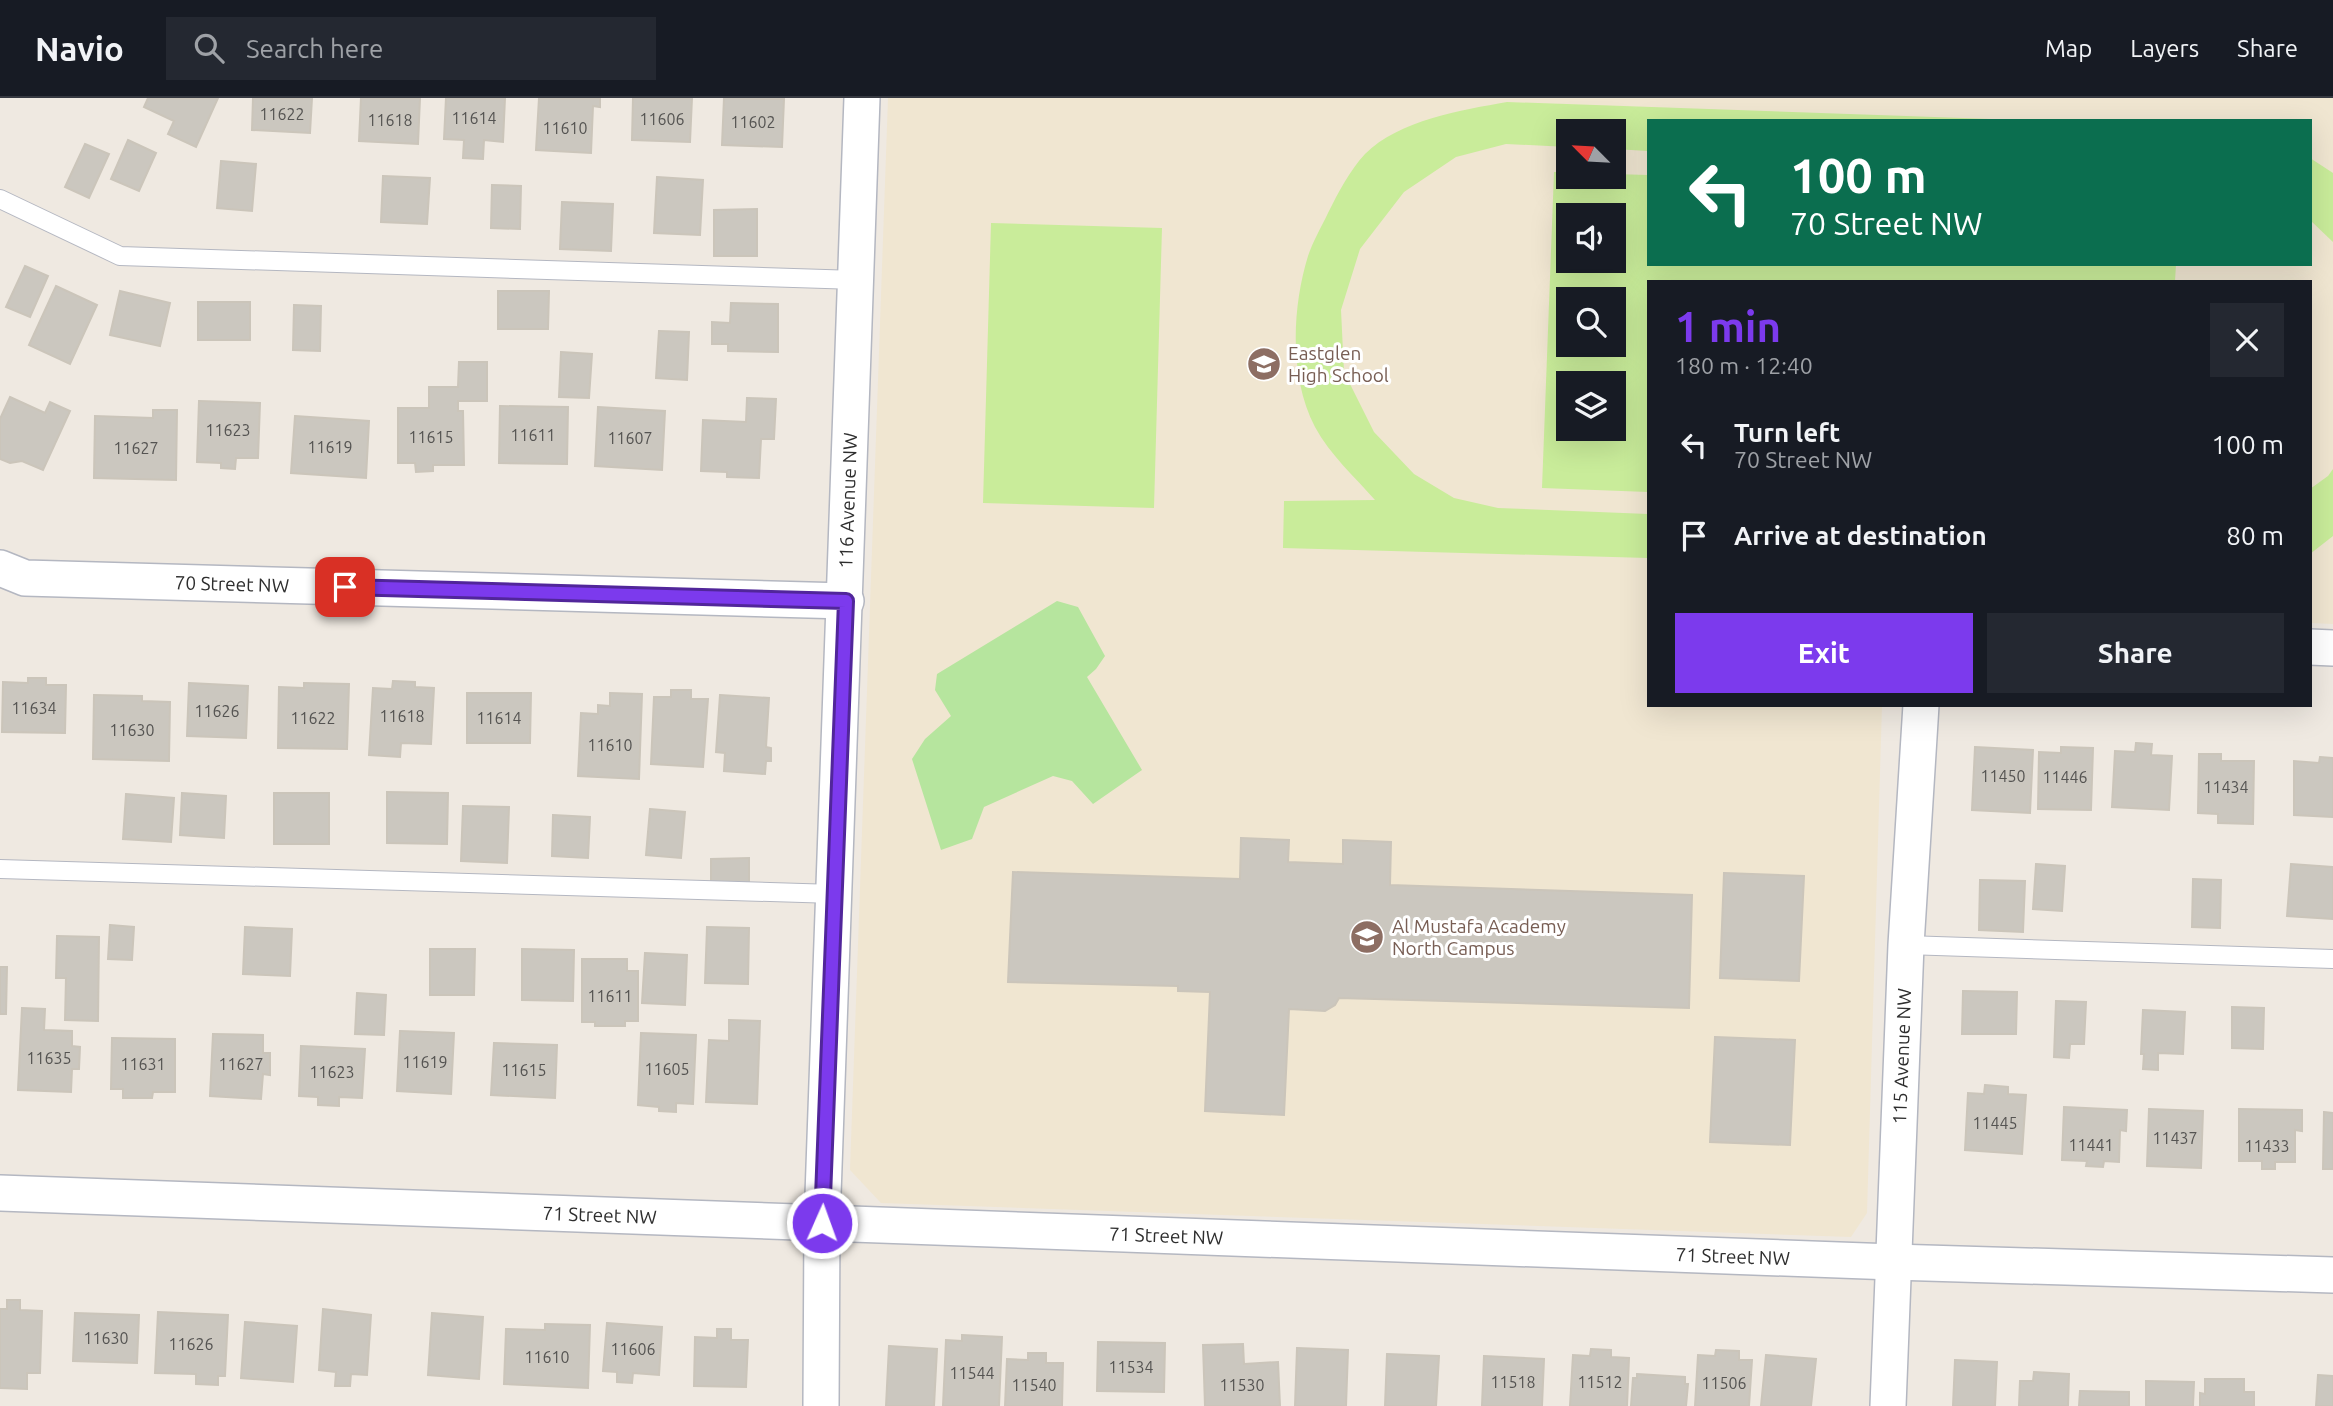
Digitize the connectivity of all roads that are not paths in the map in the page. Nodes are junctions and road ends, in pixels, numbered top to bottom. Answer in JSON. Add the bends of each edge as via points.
{"nodes":[{"id":1,"x":862,"y":98,"type":"edge"},
{"id":2,"x":0,"y":199,"type":"edge"},
{"id":3,"x":857,"y":280,"type":"junction"},
{"id":4,"x":0,"y":568,"type":"edge"},
{"id":5,"x":846,"y":601,"type":"junction"},
{"id":6,"x":2312,"y":647,"type":"edge"},
{"id":7,"x":2333,"y":648,"type":"edge"},
{"id":8,"x":1921,"y":707,"type":"edge"},
{"id":9,"x":0,"y":869,"type":"edge"},
{"id":10,"x":835,"y":894,"type":"junction"},
{"id":11,"x":1906,"y":945,"type":"junction"},
{"id":12,"x":2333,"y":959,"type":"edge"},
{"id":13,"x":0,"y":1193,"type":"edge"},
{"id":14,"x":822,"y":1223,"type":"junction"},
{"id":15,"x":1893,"y":1262,"type":"junction"},
{"id":16,"x":2333,"y":1275,"type":"edge"},
{"id":17,"x":821,"y":1406,"type":"edge"},
{"id":18,"x":1888,"y":1406,"type":"edge"}],
"edges":[{"from":1,"to":3,"type":"street","name":"116 Avenue NW"},
{"from":2,"to":3,"type":"lane","via":[[120,256]]},
{"from":3,"to":5,"type":"street","name":"116 Avenue NW"},
{"from":4,"to":5,"type":"street","name":"70 Street NW","via":[[25,578]]},
{"from":5,"to":10,"type":"street","name":"116 Avenue NW"},
{"from":6,"to":7,"type":"street"},
{"from":8,"to":11,"type":"street","name":"115 Avenue NW"},
{"from":9,"to":10,"type":"lane"},
{"from":10,"to":14,"type":"street","name":"116 Avenue NW"},
{"from":11,"to":12,"type":"lane"},
{"from":11,"to":15,"type":"street","name":"115 Avenue NW"},
{"from":13,"to":14,"type":"street","name":"71 Street NW"},
{"from":14,"to":15,"type":"street","name":"71 Street NW"},
{"from":14,"to":17,"type":"street","name":"116 Avenue NW"},
{"from":15,"to":16,"type":"street","name":"71 Street NW"},
{"from":15,"to":18,"type":"street","name":"115 Avenue NW"}]}
